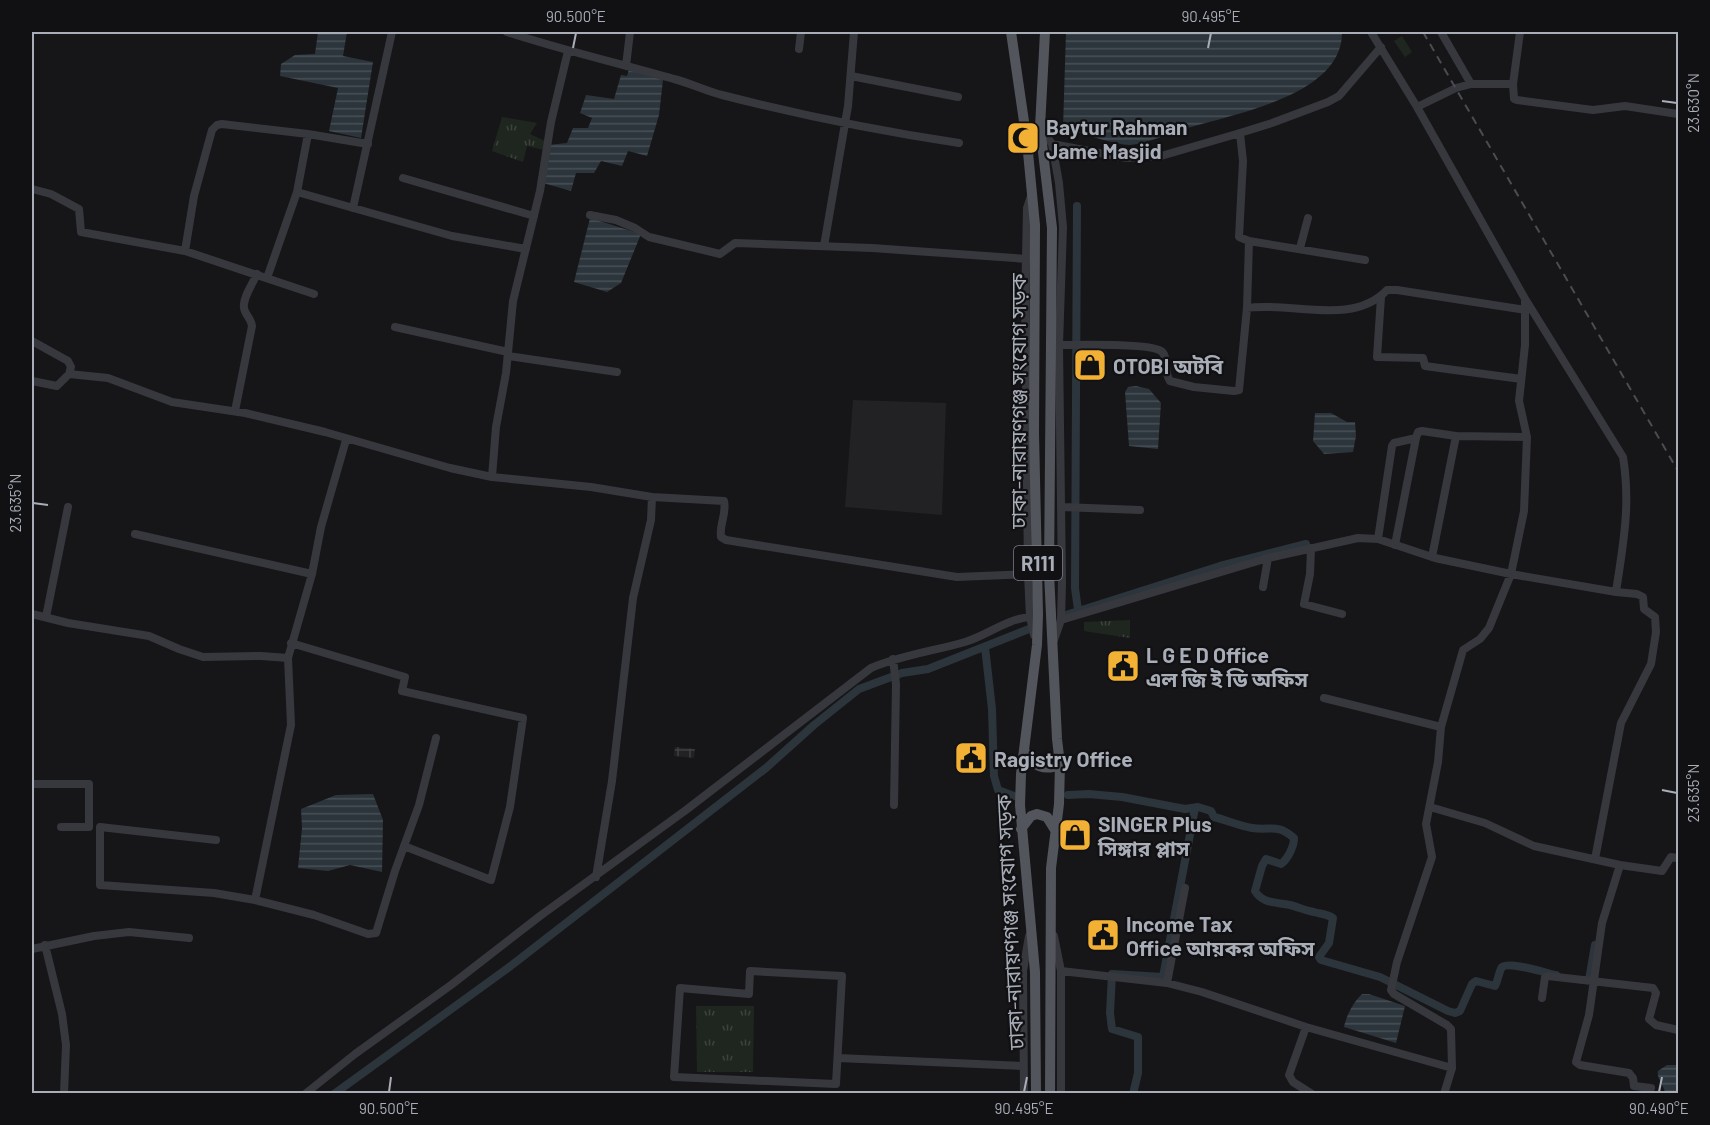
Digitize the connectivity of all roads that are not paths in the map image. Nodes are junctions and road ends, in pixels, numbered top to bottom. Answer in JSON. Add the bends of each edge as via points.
{"nodes":[{"id":1,"x":392,"y":32,"type":"edge"},
{"id":2,"x":507,"y":32,"type":"edge"},
{"id":3,"x":630,"y":32,"type":"edge"},
{"id":4,"x":801,"y":32,"type":"edge"},
{"id":5,"x":854,"y":32,"type":"edge"},
{"id":6,"x":1011,"y":32,"type":"edge"},
{"id":7,"x":1045,"y":32,"type":"edge"},
{"id":8,"x":1371,"y":32,"type":"edge"},
{"id":9,"x":1442,"y":32,"type":"edge"},
{"id":10,"x":1520,"y":32,"type":"edge"},
{"id":11,"x":1381,"y":47,"type":"junction"},
{"id":12,"x":799,"y":49,"type":"dead end"},
{"id":13,"x":568,"y":51,"type":"junction"},
{"id":14,"x":626,"y":66,"type":"junction"},
{"id":15,"x":851,"y":76,"type":"junction"},
{"id":16,"x":1471,"y":84,"type":"junction"},
{"id":17,"x":1513,"y":84,"type":"junction"},
{"id":18,"x":958,"y":97,"type":"dead end"},
{"id":19,"x":1417,"y":107,"type":"junction"},
{"id":20,"x":1678,"y":114,"type":"edge"},
{"id":21,"x":845,"y":124,"type":"junction"},
{"id":22,"x":1040,"y":127,"type":"junction"},
{"id":23,"x":1240,"y":133,"type":"junction"},
{"id":24,"x":308,"y":134,"type":"junction"},
{"id":25,"x":959,"y":143,"type":"dead end"},
{"id":26,"x":368,"y":144,"type":"junction"},
{"id":27,"x":1052,"y":144,"type":"junction"},
{"id":28,"x":403,"y":178,"type":"dead end"},
{"id":29,"x":32,"y":189,"type":"edge"},
{"id":30,"x":1032,"y":190,"type":"junction"},
{"id":31,"x":297,"y":192,"type":"junction"},
{"id":32,"x":353,"y":208,"type":"junction"},
{"id":33,"x":590,"y":215,"type":"dead end"},
{"id":34,"x":534,"y":216,"type":"junction"},
{"id":35,"x":1308,"y":218,"type":"dead end"},
{"id":36,"x":1249,"y":241,"type":"junction"},
{"id":37,"x":825,"y":246,"type":"junction"},
{"id":38,"x":1300,"y":248,"type":"junction"},
{"id":39,"x":526,"y":249,"type":"junction"},
{"id":40,"x":185,"y":251,"type":"junction"},
{"id":41,"x":1027,"y":259,"type":"junction"},
{"id":42,"x":1365,"y":260,"type":"dead end"},
{"id":43,"x":257,"y":274,"type":"junction"},
{"id":44,"x":267,"y":278,"type":"junction"},
{"id":45,"x":314,"y":294,"type":"dead end"},
{"id":46,"x":1381,"y":297,"type":"junction"},
{"id":47,"x":1524,"y":297,"type":"junction"},
{"id":48,"x":1247,"y":308,"type":"junction"},
{"id":49,"x":1526,"y":310,"type":"junction"},
{"id":50,"x":395,"y":327,"type":"dead end"},
{"id":51,"x":32,"y":341,"type":"edge"},
{"id":52,"x":1059,"y":345,"type":"junction"},
{"id":53,"x":508,"y":354,"type":"junction"},
{"id":54,"x":617,"y":372,"type":"dead end"},
{"id":55,"x":69,"y":374,"type":"junction"},
{"id":56,"x":1521,"y":378,"type":"junction"},
{"id":57,"x":32,"y":381,"type":"edge"},
{"id":58,"x":235,"y":411,"type":"junction"},
{"id":59,"x":1456,"y":436,"type":"junction"},
{"id":60,"x":1527,"y":437,"type":"junction"},
{"id":61,"x":1416,"y":438,"type":"junction"},
{"id":62,"x":346,"y":440,"type":"junction"},
{"id":63,"x":492,"y":477,"type":"junction"},
{"id":64,"x":652,"y":497,"type":"junction"},
{"id":65,"x":68,"y":507,"type":"dead end"},
{"id":66,"x":1064,"y":507,"type":"junction"},
{"id":67,"x":1140,"y":510,"type":"dead end"},
{"id":68,"x":135,"y":534,"type":"dead end"},
{"id":69,"x":1377,"y":539,"type":"junction"},
{"id":70,"x":1395,"y":545,"type":"junction"},
{"id":71,"x":1311,"y":548,"type":"junction"},
{"id":72,"x":1432,"y":557,"type":"junction"},
{"id":73,"x":1268,"y":558,"type":"junction"},
{"id":74,"x":312,"y":574,"type":"junction"},
{"id":75,"x":1028,"y":574,"type":"junction"},
{"id":76,"x":1511,"y":574,"type":"junction"},
{"id":77,"x":1263,"y":586,"type":"dead end"},
{"id":78,"x":1616,"y":592,"type":"junction"},
{"id":79,"x":1342,"y":614,"type":"dead end"},
{"id":80,"x":32,"y":617,"type":"edge"},
{"id":81,"x":46,"y":617,"type":"junction"},
{"id":82,"x":1030,"y":617,"type":"junction"},
{"id":83,"x":1061,"y":620,"type":"junction"},
{"id":84,"x":291,"y":644,"type":"junction"},
{"id":85,"x":1037,"y":645,"type":"junction"},
{"id":86,"x":1052,"y":647,"type":"junction"},
{"id":87,"x":288,"y":658,"type":"junction"},
{"id":88,"x":893,"y":660,"type":"junction"},
{"id":89,"x":1324,"y":698,"type":"dead end"},
{"id":90,"x":1441,"y":727,"type":"junction"},
{"id":91,"x":436,"y":738,"type":"dead end"},
{"id":92,"x":1025,"y":752,"type":"junction"},
{"id":93,"x":1060,"y":764,"type":"junction"},
{"id":94,"x":32,"y":784,"type":"edge"},
{"id":95,"x":894,"y":805,"type":"dead end"},
{"id":96,"x":1430,"y":807,"type":"junction"},
{"id":97,"x":61,"y":827,"type":"dead end"},
{"id":98,"x":1021,"y":829,"type":"junction"},
{"id":99,"x":1057,"y":833,"type":"junction"},
{"id":100,"x":216,"y":840,"type":"dead end"},
{"id":101,"x":404,"y":846,"type":"junction"},
{"id":102,"x":1678,"y":858,"type":"edge"},
{"id":103,"x":1595,"y":859,"type":"junction"},
{"id":104,"x":1620,"y":866,"type":"junction"},
{"id":105,"x":596,"y":877,"type":"junction"},
{"id":106,"x":1185,"y":888,"type":"dead end"},
{"id":107,"x":255,"y":900,"type":"junction"},
{"id":108,"x":1031,"y":923,"type":"junction"},
{"id":109,"x":1051,"y":924,"type":"junction"},
{"id":110,"x":189,"y":938,"type":"dead end"},
{"id":111,"x":45,"y":945,"type":"junction"},
{"id":112,"x":32,"y":949,"type":"edge"},
{"id":113,"x":1061,"y":971,"type":"junction"},
{"id":114,"x":1593,"y":982,"type":"junction"},
{"id":115,"x":1167,"y":983,"type":"junction"},
{"id":116,"x":1542,"y":998,"type":"dead end"},
{"id":117,"x":1306,"y":1027,"type":"junction"},
{"id":118,"x":1678,"y":1030,"type":"edge"},
{"id":119,"x":838,"y":1058,"type":"junction"},
{"id":120,"x":1023,"y":1066,"type":"junction"},
{"id":121,"x":1452,"y":1068,"type":"junction"},
{"id":122,"x":1651,"y":1089,"type":"dead end"},
{"id":123,"x":64,"y":1094,"type":"edge"},
{"id":124,"x":305,"y":1094,"type":"edge"},
{"id":125,"x":1024,"y":1094,"type":"edge"},
{"id":126,"x":1036,"y":1094,"type":"edge"},
{"id":127,"x":1050,"y":1094,"type":"edge"},
{"id":128,"x":1060,"y":1094,"type":"edge"},
{"id":129,"x":1312,"y":1094,"type":"edge"},
{"id":130,"x":1444,"y":1094,"type":"edge"}],
"edges":[{"from":1,"to":26,"type":"street"},
{"from":2,"to":13,"type":"street"},
{"from":3,"to":14,"type":"street"},
{"from":4,"to":12,"type":"street"},
{"from":5,"to":15,"type":"street"},
{"from":6,"to":30,"type":"main road","name":"ঢাকা-নারায়ণগঞ্জ সংযোগ সড়ক","number":"R111"},
{"from":7,"to":22,"type":"main road","name":"ঢাকা-নারায়ণগঞ্জ সংযোগ সড়ক","number":"R111"},
{"from":8,"to":11,"type":"street"},
{"from":9,"to":16,"type":"street"},
{"from":10,"to":17,"type":"street"},
{"from":11,"to":19,"type":"street"},
{"from":11,"to":23,"type":"street","via":[[1339,96]]},
{"from":13,"to":14,"type":"street"},
{"from":13,"to":34,"type":"street"},
{"from":14,"to":21,"type":"street","via":[[719,94]]},
{"from":15,"to":18,"type":"street"},
{"from":15,"to":21,"type":"street"},
{"from":16,"to":17,"type":"street"},
{"from":16,"to":19,"type":"street"},
{"from":17,"to":20,"type":"street","via":[[1517,100],[1593,110],[1625,106]]},
{"from":19,"to":47,"type":"street"},
{"from":21,"to":25,"type":"street"},
{"from":21,"to":37,"type":"street"},
{"from":22,"to":27,"type":"street"},
{"from":22,"to":86,"type":"main road","name":"ঢাকা-নারায়ণগঞ্জ সংযোগ সড়ক","number":"R111","via":[[1052,228]]},
{"from":23,"to":27,"type":"street","via":[[1161,156],[1126,158]]},
{"from":23,"to":36,"type":"street","via":[[1243,161],[1239,235]]},
{"from":24,"to":26,"type":"street"},
{"from":24,"to":31,"type":"street"},
{"from":24,"to":40,"type":"street","via":[[217,125],[212,130],[194,196]]},
{"from":26,"to":32,"type":"street"},
{"from":27,"to":52,"type":"street","via":[[1063,227]]},
{"from":28,"to":34,"type":"street"},
{"from":29,"to":40,"type":"street","via":[[79,209],[81,232]]},
{"from":30,"to":41,"type":"street","via":[[1027,208]]},
{"from":30,"to":85,"type":"main road","name":"ঢাকা-নারায়ণগঞ্জ সংযোগ সড়ক","number":"R111","via":[[1036,259]]},
{"from":31,"to":32,"type":"street"},
{"from":31,"to":44,"type":"street"},
{"from":32,"to":39,"type":"street","via":[[452,236]]},
{"from":33,"to":37,"type":"street","via":[[616,220],[649,237],[720,254],[735,243]]},
{"from":34,"to":39,"type":"street"},
{"from":35,"to":38,"type":"street"},
{"from":36,"to":38,"type":"street"},
{"from":36,"to":48,"type":"street"},
{"from":37,"to":41,"type":"street"},
{"from":38,"to":42,"type":"street"},
{"from":39,"to":53,"type":"street","via":[[513,301]]},
{"from":40,"to":43,"type":"street"},
{"from":41,"to":75,"type":"street"},
{"from":43,"to":44,"type":"street"},
{"from":43,"to":58,"type":"street","via":[[243,304],[252,326]]},
{"from":44,"to":45,"type":"street"},
{"from":46,"to":48,"type":"street","via":[[1350,309],[1324,311],[1264,305]]},
{"from":46,"to":49,"type":"street","via":[[1387,290],[1397,290]]},
{"from":46,"to":56,"type":"street","via":[[1377,357],[1423,358],[1425,366]]},
{"from":47,"to":49,"type":"street"},
{"from":47,"to":78,"type":"street","via":[[1623,457],[1628,486],[1627,519]]},
{"from":48,"to":52,"type":"street","via":[[1239,390],[1234,391],[1170,381],[1165,374],[1166,356],[1154,349]]},
{"from":49,"to":56,"type":"street"},
{"from":50,"to":53,"type":"street"},
{"from":51,"to":55,"type":"street","via":[[68,361]]},
{"from":52,"to":66,"type":"street"},
{"from":53,"to":54,"type":"street"},
{"from":53,"to":63,"type":"street"},
{"from":55,"to":57,"type":"street","via":[[57,386]]},
{"from":55,"to":58,"type":"street","via":[[108,378],[172,402]]},
{"from":56,"to":60,"type":"street","via":[[1519,400]]},
{"from":58,"to":62,"type":"street"},
{"from":59,"to":60,"type":"street"},
{"from":59,"to":61,"type":"street","via":[[1422,431]]},
{"from":59,"to":72,"type":"street"},
{"from":60,"to":76,"type":"street","via":[[1524,511]]},
{"from":61,"to":69,"type":"street","via":[[1392,446]]},
{"from":61,"to":70,"type":"street"},
{"from":62,"to":63,"type":"street"},
{"from":62,"to":74,"type":"street"},
{"from":63,"to":64,"type":"street"},
{"from":64,"to":75,"type":"street","via":[[724,501],[720,532],[726,540],[957,577]]},
{"from":64,"to":105,"type":"street","via":[[651,520],[633,598],[612,781]]},
{"from":65,"to":81,"type":"street"},
{"from":66,"to":67,"type":"street"},
{"from":66,"to":83,"type":"street"},
{"from":68,"to":74,"type":"street"},
{"from":69,"to":70,"type":"street"},
{"from":69,"to":71,"type":"street","via":[[1358,538]]},
{"from":70,"to":72,"type":"street"},
{"from":71,"to":73,"type":"street"},
{"from":71,"to":79,"type":"street","via":[[1304,604]]},
{"from":72,"to":76,"type":"street"},
{"from":73,"to":77,"type":"street"},
{"from":73,"to":83,"type":"street"},
{"from":74,"to":84,"type":"street"},
{"from":75,"to":82,"type":"street"},
{"from":76,"to":78,"type":"street"},
{"from":76,"to":90,"type":"street","via":[[1489,628],[1461,653]]},
{"from":78,"to":103,"type":"street","via":[[1643,597],[1644,609],[1655,617],[1656,632],[1651,664],[1621,723]]},
{"from":80,"to":81,"type":"street"},
{"from":81,"to":87,"type":"street","via":[[149,636],[203,657]]},
{"from":82,"to":85,"type":"street"},
{"from":82,"to":88,"type":"street","via":[[967,641]]},
{"from":83,"to":86,"type":"street"},
{"from":84,"to":87,"type":"street"},
{"from":84,"to":101,"type":"street","via":[[405,677],[402,691],[523,718],[510,807],[491,880]]},
{"from":85,"to":92,"type":"main road","name":"ঢাকা-নারায়ণগঞ্জ সংযোগ সড়ক","number":"R111"},
{"from":86,"to":93,"type":"main road","name":"ঢাকা-নারায়ণগঞ্জ সংযোগ সড়ক","number":"R111"},
{"from":87,"to":107,"type":"street","via":[[291,725]]},
{"from":88,"to":95,"type":"street"},
{"from":88,"to":105,"type":"street","via":[[846,685]]},
{"from":89,"to":90,"type":"street"},
{"from":90,"to":96,"type":"street"},
{"from":91,"to":101,"type":"street"},
{"from":92,"to":93,"type":"main road","via":[[1039,766],[1050,768]]},
{"from":92,"to":98,"type":"main road","name":"ঢাকা-নারায়ণগঞ্জ সংযোগ সড়ক","number":"R111"},
{"from":93,"to":99,"type":"main road","name":"ঢাকা-নারায়ণগঞ্জ সংযোগ সড়ক","number":"R111"},
{"from":94,"to":97,"type":"street","via":[[89,784],[89,827]]},
{"from":96,"to":103,"type":"street","via":[[1485,823],[1534,846]]},
{"from":96,"to":121,"type":"street","via":[[1426,829],[1432,857],[1396,962],[1391,990],[1448,1025]]},
{"from":98,"to":99,"type":"main road","via":[[1037,814],[1047,817]]},
{"from":98,"to":108,"type":"main road","name":"ঢাকা-নারায়ণগঞ্জ সংযোগ সড়ক","number":"R111"},
{"from":99,"to":109,"type":"main road","name":"ঢাকা-নারায়ণগঞ্জ সংযোগ সড়ক","number":"R111","via":[[1051,868]]},
{"from":100,"to":107,"type":"street","via":[[100,827],[100,885],[214,893]]},
{"from":101,"to":107,"type":"street","via":[[376,933],[368,934]]},
{"from":102,"to":104,"type":"street","via":[[1671,857],[1662,871]]},
{"from":103,"to":104,"type":"street"},
{"from":104,"to":114,"type":"street","via":[[1602,923]]},
{"from":105,"to":124,"type":"street"},
{"from":106,"to":115,"type":"street"},
{"from":108,"to":120,"type":"street","via":[[1023,971]]},
{"from":108,"to":126,"type":"main road","name":"ঢাকা-নারায়ণগঞ্জ সংযোগ সড়ক","number":"R111"},
{"from":109,"to":113,"type":"street"},
{"from":109,"to":127,"type":"main road","name":"ঢাকা-নারায়ণগঞ্জ সংযোগ সড়ক","number":"R111"},
{"from":110,"to":111,"type":"street","via":[[129,932]]},
{"from":111,"to":112,"type":"street"},
{"from":111,"to":123,"type":"street","via":[[66,1045]]},
{"from":113,"to":115,"type":"street"},
{"from":113,"to":128,"type":"street"},
{"from":114,"to":116,"type":"street","via":[[1545,977]]},
{"from":114,"to":118,"type":"street","via":[[1653,988],[1656,993],[1649,1019],[1656,1025]]},
{"from":114,"to":122,"type":"street","via":[[1576,1062],[1629,1073],[1634,1086]]},
{"from":115,"to":117,"type":"street"},
{"from":117,"to":121,"type":"street"},
{"from":117,"to":129,"type":"street","via":[[1289,1075]]},
{"from":119,"to":119,"type":"street","via":[[842,976],[750,971],[749,994],[680,988],[674,1077],[836,1084]]},
{"from":119,"to":120,"type":"street"},
{"from":120,"to":125,"type":"street"},
{"from":121,"to":130,"type":"street"}]}
